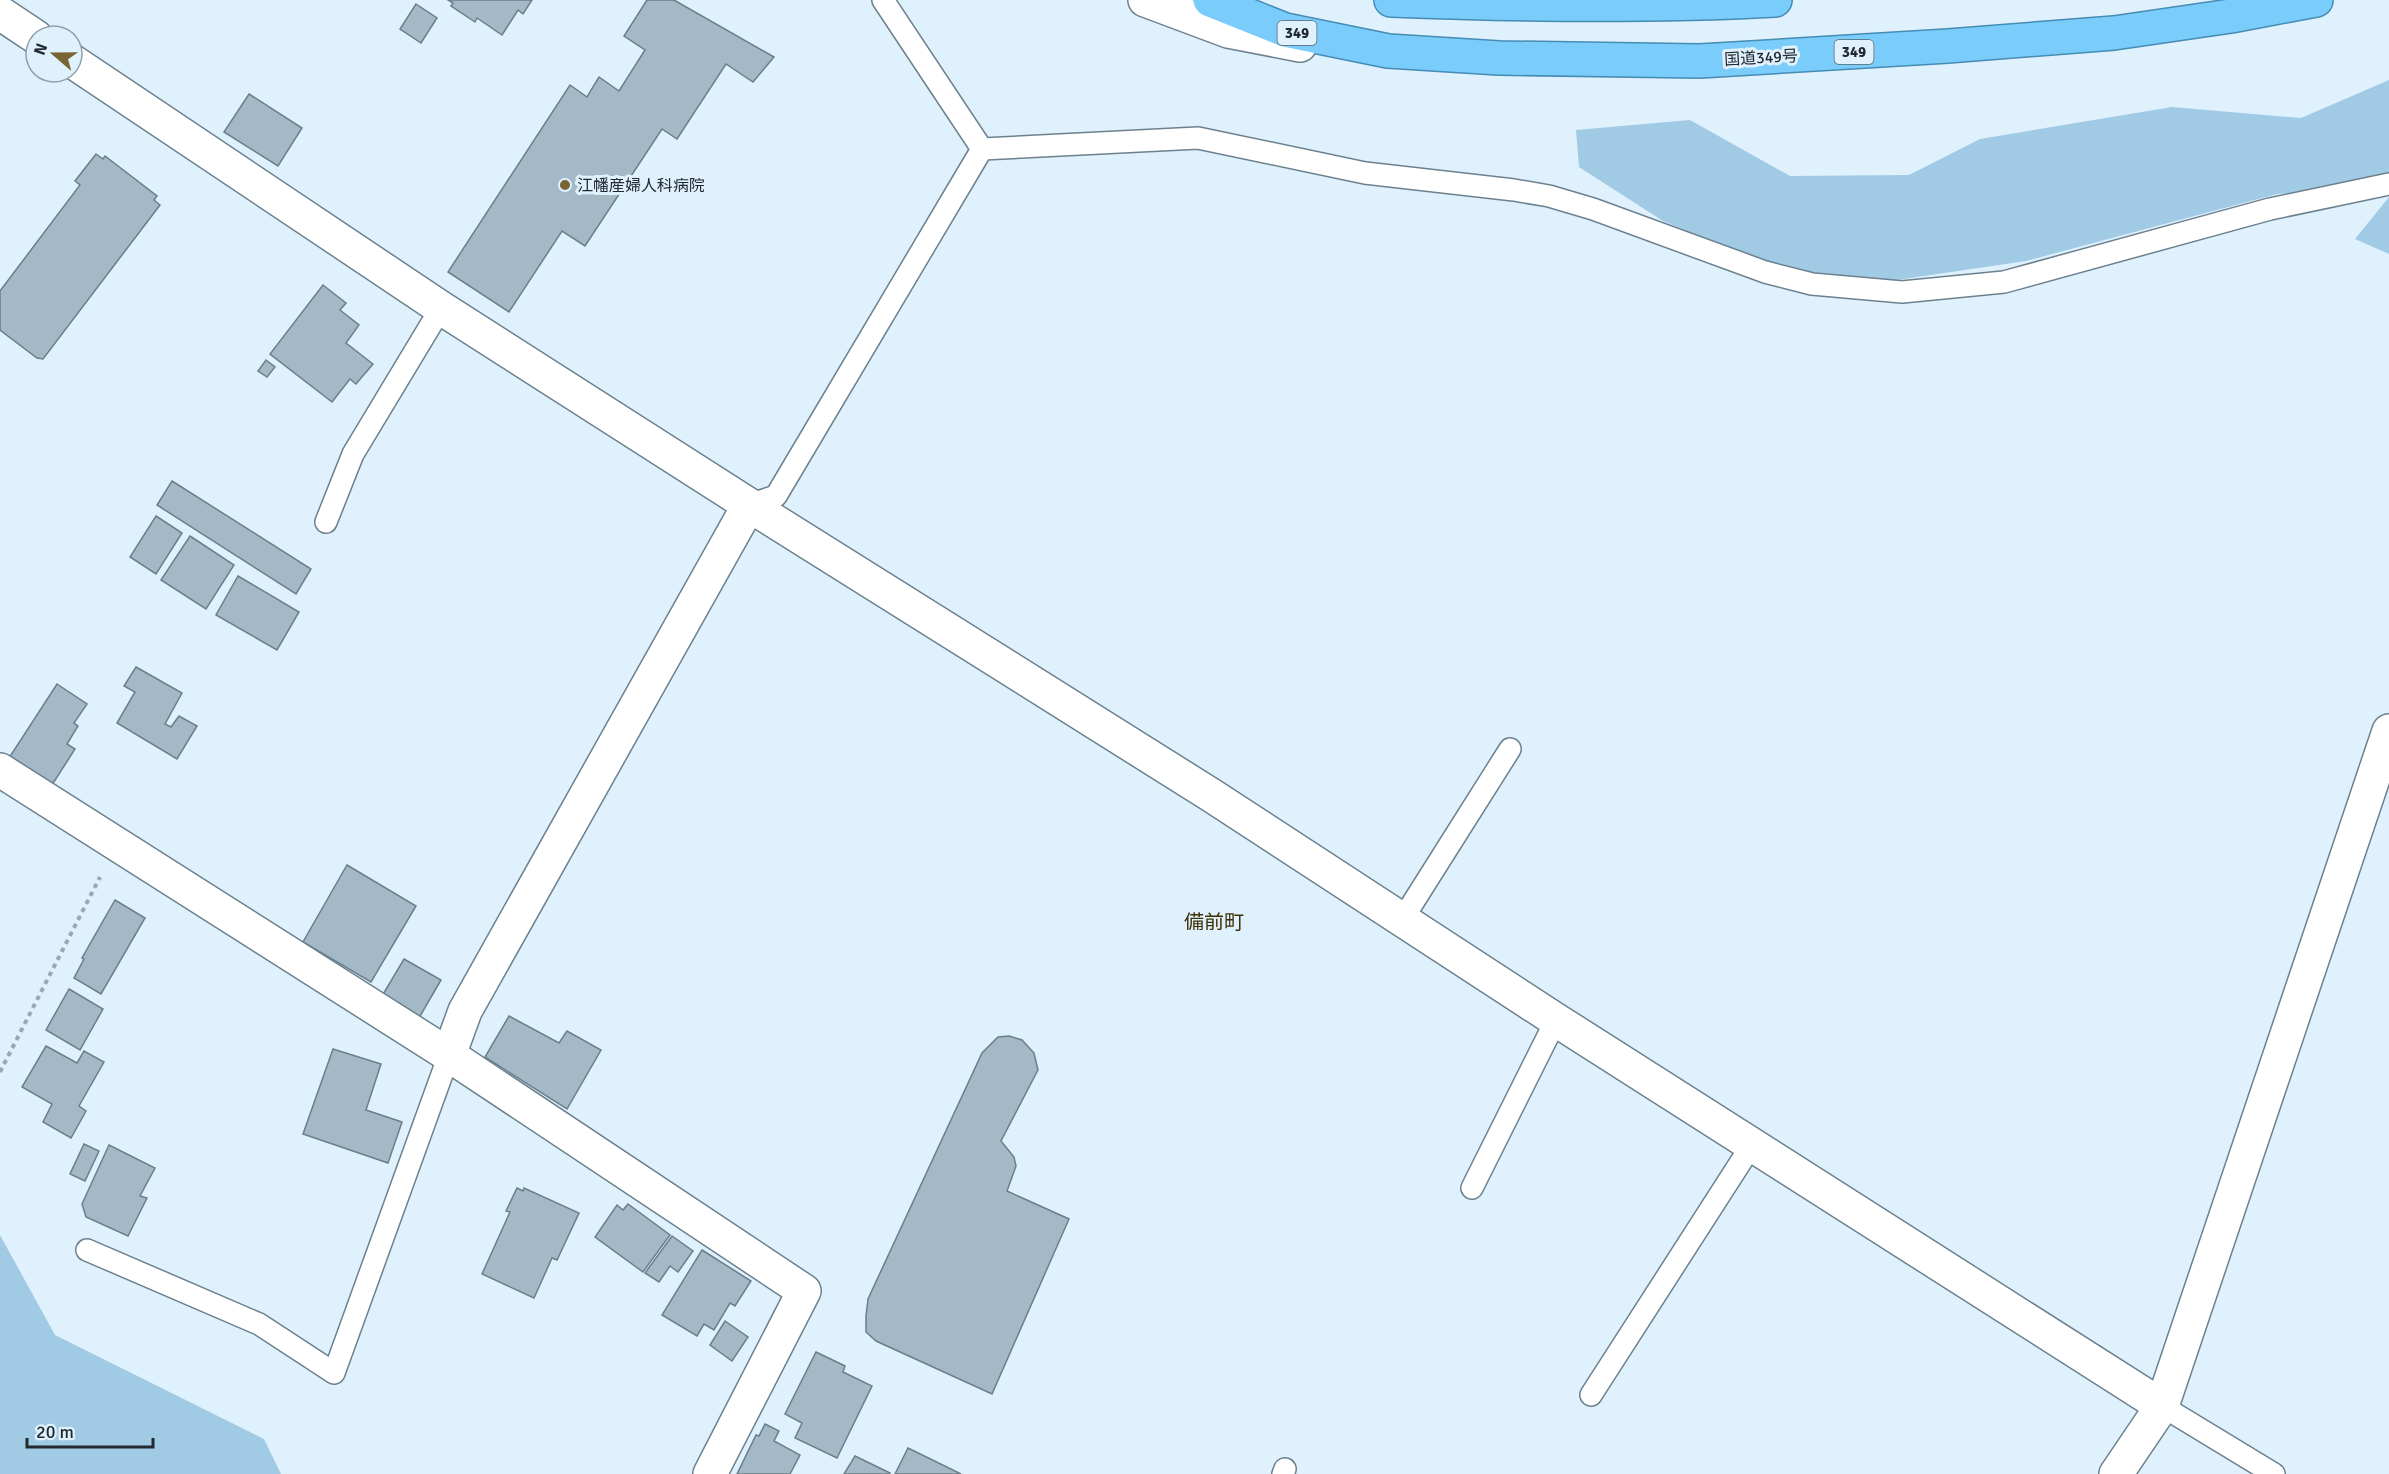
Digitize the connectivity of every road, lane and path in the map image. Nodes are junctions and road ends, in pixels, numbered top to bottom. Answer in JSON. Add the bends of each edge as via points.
{"nodes":[{"id":1,"x":883,"y":0,"type":"edge"},
{"id":2,"x":1145,"y":0,"type":"edge"},
{"id":3,"x":1210,"y":0,"type":"edge"},
{"id":4,"x":1391,"y":0,"type":"edge"},
{"id":5,"x":1775,"y":0,"type":"edge"},
{"id":6,"x":2316,"y":0,"type":"edge"},
{"id":7,"x":1484,"y":2,"type":"edge"},
{"id":8,"x":0,"y":13,"type":"edge"},
{"id":9,"x":24,"y":29,"type":"edge"},
{"id":10,"x":1388,"y":51,"type":"junction"},
{"id":11,"x":84,"y":69,"type":"edge"},
{"id":12,"x":982,"y":149,"type":"junction"},
{"id":13,"x":2389,"y":184,"type":"edge"},
{"id":14,"x":441,"y":308,"type":"junction"},
{"id":15,"x":749,"y":505,"type":"junction"},
{"id":16,"x":326,"y":522,"type":"dead end"},
{"id":17,"x":2389,"y":731,"type":"edge"},
{"id":18,"x":1510,"y":749,"type":"dead end"},
{"id":19,"x":0,"y":770,"type":"edge"},
{"id":20,"x":2383,"y":775,"type":"edge"},
{"id":21,"x":116,"y":844,"type":"junction"},
{"id":22,"x":1402,"y":920,"type":"junction"},
{"id":23,"x":1556,"y":1020,"type":"junction"},
{"id":24,"x":449,"y":1055,"type":"junction"},
{"id":25,"x":0,"y":1072,"type":"edge"},
{"id":26,"x":1753,"y":1143,"type":"junction"},
{"id":27,"x":1472,"y":1188,"type":"dead end"},
{"id":28,"x":87,"y":1250,"type":"dead end"},
{"id":29,"x":1591,"y":1395,"type":"dead end"},
{"id":30,"x":2162,"y":1406,"type":"junction"},
{"id":31,"x":710,"y":1474,"type":"edge"},
{"id":32,"x":2116,"y":1474,"type":"edge"},
{"id":33,"x":2274,"y":1474,"type":"edge"}],
"edges":[{"from":1,"to":12,"type":"lane"},
{"from":2,"to":10,"type":"street","via":[[1228,31],[1321,48]]},
{"from":3,"to":10,"type":"highway","name":"国道349号","number":"349","via":[[1285,30]]},
{"from":4,"to":7,"type":"highway"},
{"from":5,"to":7,"type":"highway","via":[[1700,4]]},
{"from":6,"to":10,"type":"highway","name":"国道349号","number":"349","via":[[2114,33],[1712,60],[1499,58]]},
{"from":8,"to":9,"type":"street"},
{"from":11,"to":14,"type":"street"},
{"from":12,"to":13,"type":"lane","via":[[1198,138],[1365,173],[1550,196],[1765,272],[1812,284],[1902,292],[2004,282],[2270,209]]},
{"from":12,"to":15,"type":"lane","via":[[776,496]]},
{"from":14,"to":15,"type":"street"},
{"from":14,"to":16,"type":"lane","via":[[353,454]]},
{"from":15,"to":22,"type":"street","via":[[1211,795]]},
{"from":15,"to":24,"type":"street","via":[[465,1011]]},
{"from":17,"to":20,"type":"street"},
{"from":18,"to":22,"type":"lane"},
{"from":19,"to":21,"type":"street"},
{"from":20,"to":30,"type":"street"},
{"from":21,"to":24,"type":"street"},
{"from":21,"to":25,"type":"path"},
{"from":22,"to":23,"type":"street"},
{"from":23,"to":26,"type":"street"},
{"from":23,"to":27,"type":"lane"},
{"from":24,"to":28,"type":"lane","via":[[334,1373],[259,1324]]},
{"from":24,"to":31,"type":"street","via":[[804,1291]]},
{"from":26,"to":29,"type":"lane"},
{"from":26,"to":30,"type":"street"},
{"from":30,"to":32,"type":"street"},
{"from":30,"to":33,"type":"lane"}]}
